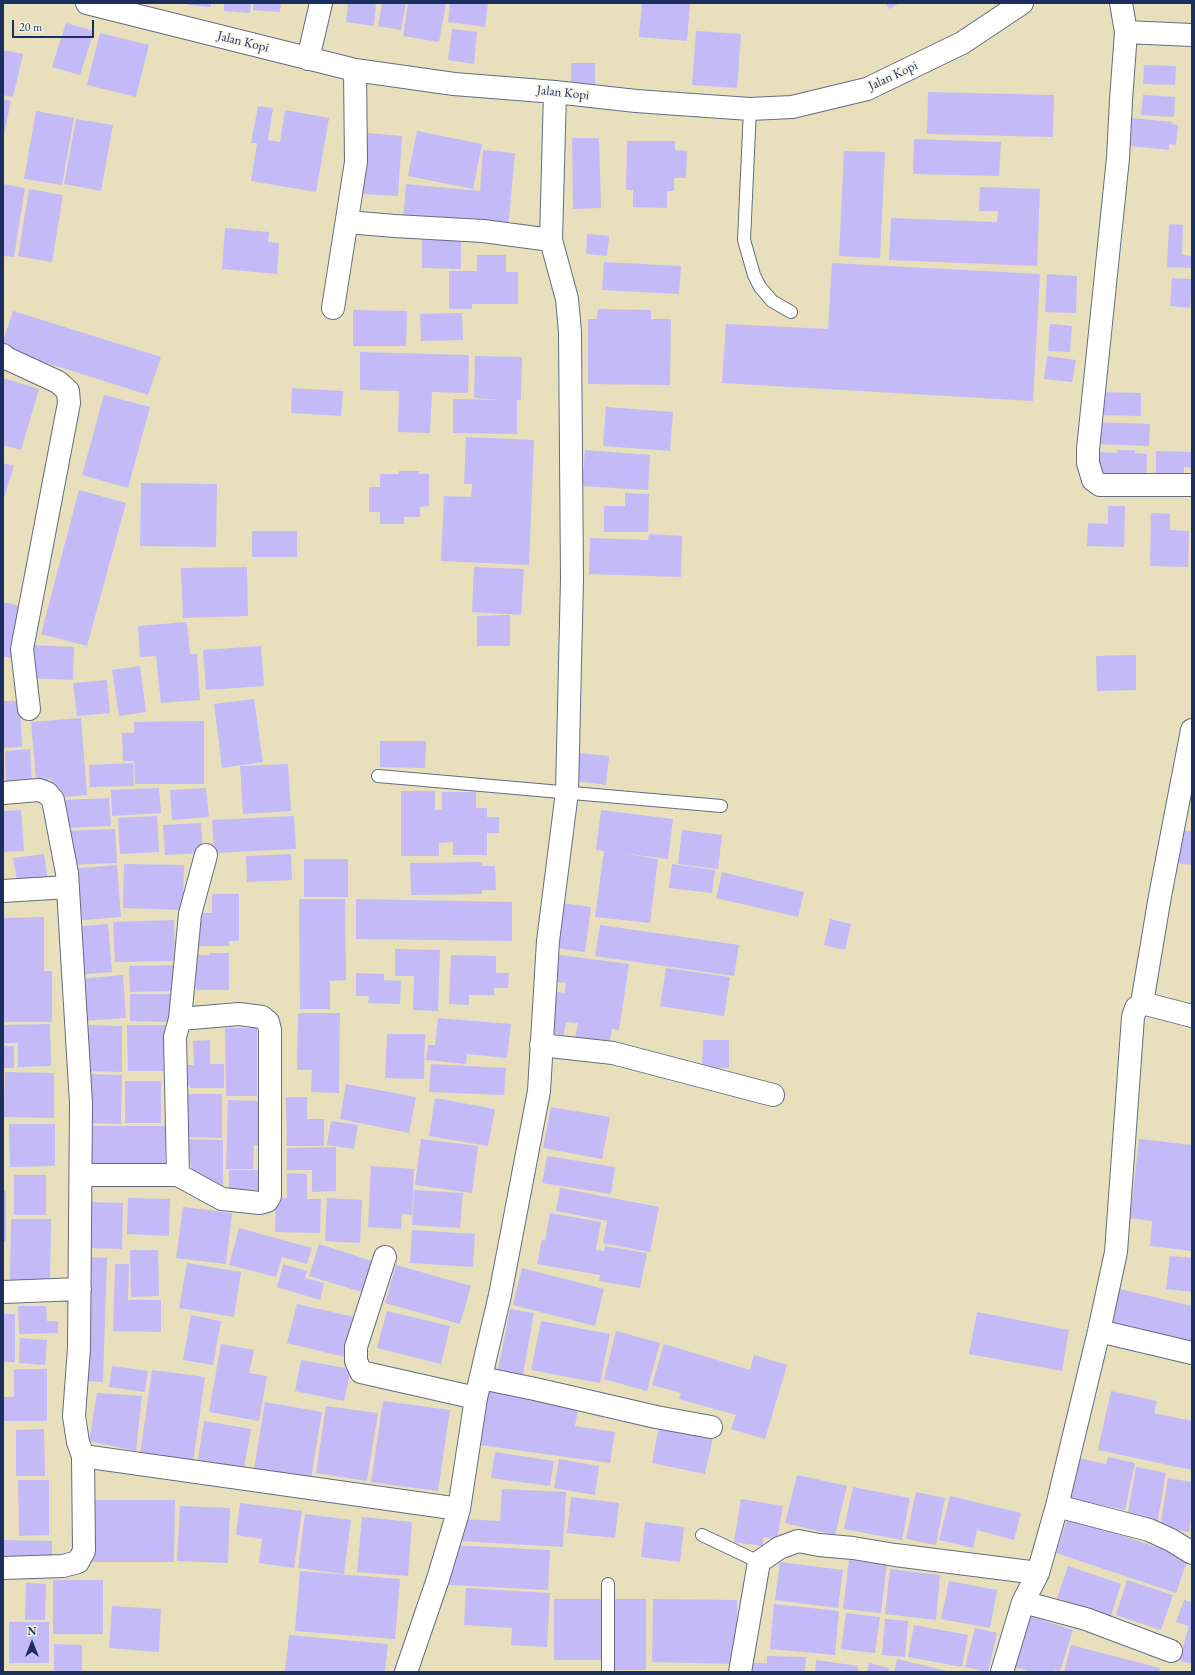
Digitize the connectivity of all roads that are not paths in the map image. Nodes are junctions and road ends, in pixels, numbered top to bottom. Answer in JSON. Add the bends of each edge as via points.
{"nodes":[{"id":1,"x":87,"y":3,"type":"edge"},
{"id":2,"x":321,"y":3,"type":"edge"},
{"id":3,"x":1022,"y":3,"type":"edge"},
{"id":4,"x":1121,"y":3,"type":"edge"},
{"id":5,"x":1126,"y":32,"type":"junction"},
{"id":6,"x":1192,"y":35,"type":"edge"},
{"id":7,"x":308,"y":59,"type":"junction"},
{"id":8,"x":355,"y":70,"type":"junction"},
{"id":9,"x":555,"y":92,"type":"junction"},
{"id":10,"x":750,"y":109,"type":"junction"},
{"id":11,"x":347,"y":222,"type":"junction"},
{"id":12,"x":550,"y":240,"type":"junction"},
{"id":13,"x":333,"y":308,"type":"dead end"},
{"id":14,"x":791,"y":312,"type":"dead end"},
{"id":15,"x":3,"y":355,"type":"edge"},
{"id":16,"x":1192,"y":485,"type":"edge"},
{"id":17,"x":28,"y":709,"type":"dead end"},
{"id":18,"x":1192,"y":730,"type":"edge"},
{"id":19,"x":378,"y":776,"type":"dead end"},
{"id":20,"x":567,"y":792,"type":"junction"},
{"id":21,"x":3,"y":793,"type":"edge"},
{"id":22,"x":722,"y":806,"type":"dead end"},
{"id":23,"x":206,"y":855,"type":"dead end"},
{"id":24,"x":68,"y":887,"type":"junction"},
{"id":25,"x":3,"y":891,"type":"edge"},
{"id":26,"x":1142,"y":1003,"type":"junction"},
{"id":27,"x":1192,"y":1016,"type":"edge"},
{"id":28,"x":180,"y":1019,"type":"junction"},
{"id":29,"x":541,"y":1045,"type":"junction"},
{"id":30,"x":773,"y":1095,"type":"dead end"},
{"id":31,"x":81,"y":1174,"type":"junction"},
{"id":32,"x":178,"y":1176,"type":"junction"},
{"id":33,"x":385,"y":1257,"type":"dead end"},
{"id":34,"x":80,"y":1289,"type":"junction"},
{"id":35,"x":3,"y":1292,"type":"edge"},
{"id":36,"x":1099,"y":1330,"type":"junction"},
{"id":37,"x":1192,"y":1353,"type":"edge"},
{"id":38,"x":478,"y":1388,"type":"junction"},
{"id":39,"x":711,"y":1427,"type":"dead end"},
{"id":40,"x":83,"y":1456,"type":"junction"},
{"id":41,"x":1057,"y":1506,"type":"junction"},
{"id":42,"x":459,"y":1509,"type":"junction"},
{"id":43,"x":702,"y":1536,"type":"dead end"},
{"id":44,"x":1192,"y":1553,"type":"edge"},
{"id":45,"x":759,"y":1562,"type":"junction"},
{"id":46,"x":3,"y":1568,"type":"edge"},
{"id":47,"x":1038,"y":1573,"type":"junction"},
{"id":48,"x":608,"y":1584,"type":"dead end"},
{"id":49,"x":1023,"y":1602,"type":"junction"},
{"id":50,"x":1171,"y":1651,"type":"dead end"},
{"id":51,"x":1007,"y":1670,"type":"edge"},
{"id":52,"x":406,"y":1672,"type":"edge"},
{"id":53,"x":608,"y":1672,"type":"edge"},
{"id":54,"x":740,"y":1672,"type":"edge"}],
"edges":[{"from":1,"to":7,"type":"street","name":"Jalan Kopi"},
{"from":2,"to":7,"type":"street"},
{"from":3,"to":10,"type":"street","name":"Jalan Kopi","via":[[962,43],[867,89],[792,107]]},
{"from":4,"to":5,"type":"street"},
{"from":5,"to":6,"type":"street"},
{"from":5,"to":16,"type":"street","via":[[1118,158],[1088,463],[1093,480],[1100,485]]},
{"from":7,"to":8,"type":"street","name":"Jalan Kopi"},
{"from":8,"to":9,"type":"street","name":"Jalan Kopi","via":[[454,84]]},
{"from":8,"to":11,"type":"street","via":[[356,162]]},
{"from":9,"to":10,"type":"street","name":"Jalan Kopi"},
{"from":9,"to":12,"type":"street"},
{"from":10,"to":14,"type":"lane","via":[[744,240],[760,287],[772,301]]},
{"from":11,"to":12,"type":"street","via":[[483,230]]},
{"from":11,"to":13,"type":"street"},
{"from":12,"to":20,"type":"street","via":[[567,299],[570,332],[572,579]]},
{"from":15,"to":17,"type":"street","via":[[58,382],[68,392],[69,403],[22,650]]},
{"from":18,"to":26,"type":"street"},
{"from":19,"to":20,"type":"lane"},
{"from":20,"to":22,"type":"lane"},
{"from":20,"to":29,"type":"street","via":[[548,941]]},
{"from":21,"to":24,"type":"street","via":[[38,790],[47,793],[53,800]]},
{"from":23,"to":28,"type":"street","via":[[190,914]]},
{"from":24,"to":25,"type":"street"},
{"from":24,"to":31,"type":"street","via":[[80,1088]]},
{"from":26,"to":27,"type":"street"},
{"from":26,"to":36,"type":"street","via":[[1136,1008],[1133,1017],[1116,1252]]},
{"from":28,"to":32,"type":"street","via":[[176,1037]]},
{"from":28,"to":32,"type":"street","via":[[239,1014],[262,1017],[268,1022],[270,1196],[267,1201],[260,1203],[222,1200]]},
{"from":29,"to":30,"type":"street","via":[[613,1054]]},
{"from":29,"to":38,"type":"street","via":[[539,1091],[500,1295]]},
{"from":31,"to":32,"type":"street"},
{"from":31,"to":34,"type":"street"},
{"from":33,"to":38,"type":"street","via":[[356,1347],[356,1361],[361,1372]]},
{"from":34,"to":35,"type":"street"},
{"from":34,"to":40,"type":"street","via":[[74,1416]]},
{"from":36,"to":37,"type":"street"},
{"from":36,"to":41,"type":"street"},
{"from":38,"to":39,"type":"street","via":[[542,1390]]},
{"from":38,"to":42,"type":"street"},
{"from":40,"to":42,"type":"street"},
{"from":40,"to":46,"type":"street","via":[[84,1551],[78,1562],[63,1566]]},
{"from":41,"to":44,"type":"street","via":[[1149,1530]]},
{"from":41,"to":47,"type":"street"},
{"from":42,"to":52,"type":"street"},
{"from":43,"to":45,"type":"lane"},
{"from":45,"to":47,"type":"street","via":[[779,1548],[798,1541]]},
{"from":45,"to":54,"type":"street"},
{"from":47,"to":49,"type":"street"},
{"from":48,"to":53,"type":"lane"},
{"from":49,"to":50,"type":"street","via":[[1086,1619]]},
{"from":49,"to":51,"type":"street"}]}
